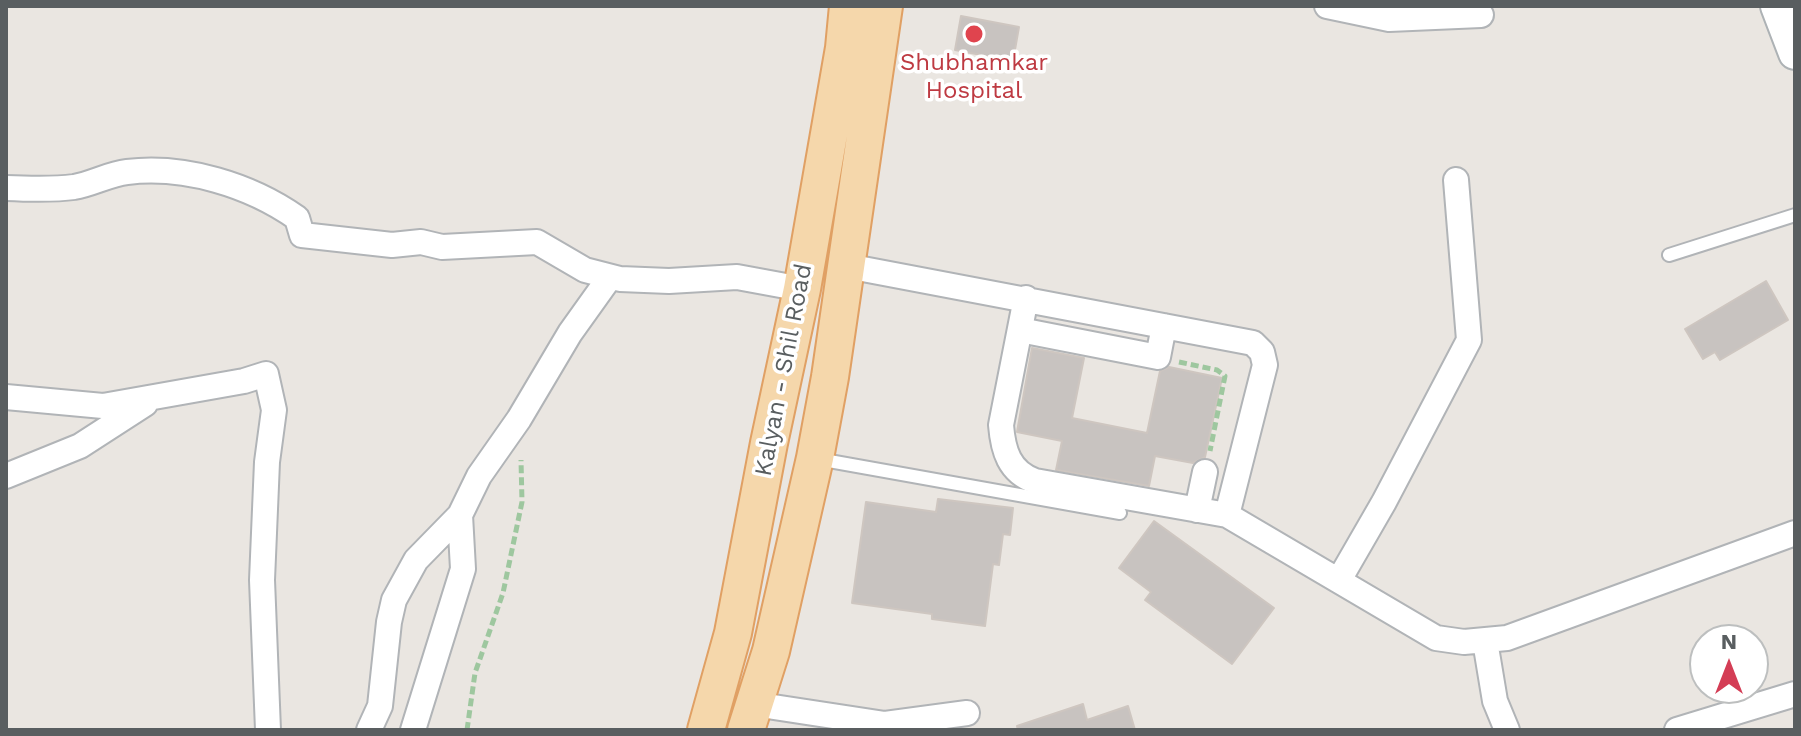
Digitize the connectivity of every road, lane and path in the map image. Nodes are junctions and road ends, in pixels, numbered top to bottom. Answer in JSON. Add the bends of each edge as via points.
{"nodes":[{"id":1,"x":848,"y":6,"type":"edge"},
{"id":2,"x":884,"y":6,"type":"edge"},
{"id":3,"x":1327,"y":6,"type":"edge"},
{"id":4,"x":1777,"y":6,"type":"edge"},
{"id":5,"x":1481,"y":15,"type":"dead end"},
{"id":6,"x":1795,"y":53,"type":"edge"},
{"id":7,"x":1456,"y":180,"type":"dead end"},
{"id":8,"x":6,"y":188,"type":"edge"},
{"id":9,"x":1795,"y":215,"type":"edge"},
{"id":10,"x":1669,"y":255,"type":"dead end"},
{"id":11,"x":847,"y":266,"type":"junction"},
{"id":12,"x":610,"y":277,"type":"junction"},
{"id":13,"x":802,"y":289,"type":"junction"},
{"id":14,"x":1026,"y":298,"type":"junction"},
{"id":15,"x":1093,"y":311,"type":"junction"},
{"id":16,"x":1164,"y":326,"type":"junction"},
{"id":17,"x":1020,"y":330,"type":"junction"},
{"id":18,"x":1088,"y":343,"type":"junction"},
{"id":19,"x":1158,"y":357,"type":"junction"},
{"id":20,"x":6,"y":397,"type":"edge"},
{"id":21,"x":154,"y":398,"type":"junction"},
{"id":22,"x":519,"y":419,"type":"junction"},
{"id":23,"x":815,"y":458,"type":"junction"},
{"id":24,"x":1205,"y":472,"type":"joint"},
{"id":25,"x":6,"y":476,"type":"edge"},
{"id":26,"x":1197,"y":510,"type":"junction"},
{"id":27,"x":1120,"y":513,"type":"dead end"},
{"id":28,"x":460,"y":515,"type":"junction"},
{"id":29,"x":1227,"y":515,"type":"junction"},
{"id":30,"x":1795,"y":533,"type":"edge"},
{"id":31,"x":1339,"y":580,"type":"junction"},
{"id":32,"x":1485,"y":641,"type":"junction"},
{"id":33,"x":1795,"y":694,"type":"edge"},
{"id":34,"x":967,"y":713,"type":"dead end"},
{"id":35,"x":750,"y":717,"type":"edge"},
{"id":36,"x":884,"y":727,"type":"edge"},
{"id":37,"x":268,"y":730,"type":"edge"},
{"id":38,"x":369,"y":730,"type":"edge"},
{"id":39,"x":413,"y":730,"type":"edge"},
{"id":40,"x":467,"y":730,"type":"edge"},
{"id":41,"x":706,"y":730,"type":"edge"},
{"id":42,"x":1507,"y":730,"type":"edge"},
{"id":43,"x":1677,"y":730,"type":"edge"}],
"edges":[{"from":1,"to":13,"type":"main road","name":"Kalyan - Shil Road"},
{"from":2,"to":11,"type":"main road","name":"Kalyan - Shil Road"},
{"from":3,"to":5,"type":"street","via":[[1389,19]]},
{"from":4,"to":6,"type":"main road"},
{"from":7,"to":31,"type":"street","via":[[1469,340]]},
{"from":8,"to":12,"type":"street","via":[[75,187],[127,172],[174,173],[251,192],[297,218],[302,235],[442,247],[537,242],[585,270]]},
{"from":9,"to":10,"type":"lane"},
{"from":11,"to":14,"type":"street"},
{"from":11,"to":23,"type":"main road","name":"Kalyan - Shil Road"},
{"from":12,"to":13,"type":"street","via":[[737,277]]},
{"from":12,"to":22,"type":"street"},
{"from":13,"to":41,"type":"main road","name":"Kalyan - Shil Road","via":[[733,633]]},
{"from":14,"to":15,"type":"street"},
{"from":14,"to":17,"type":"street"},
{"from":15,"to":16,"type":"street"},
{"from":15,"to":18,"type":"street"},
{"from":16,"to":19,"type":"street"},
{"from":16,"to":29,"type":"street","via":[[1253,343],[1262,352],[1265,365]]},
{"from":17,"to":18,"type":"street"},
{"from":17,"to":26,"type":"street","via":[[1001,425],[1002,442],[1015,469],[1035,481]]},
{"from":18,"to":19,"type":"street"},
{"from":19,"to":24,"type":"path","via":[[1225,376]]},
{"from":20,"to":21,"type":"street","via":[[103,406]]},
{"from":21,"to":25,"type":"street","via":[[80,446]]},
{"from":21,"to":37,"type":"street","via":[[266,374],[274,410],[262,580]]},
{"from":22,"to":28,"type":"street","via":[[479,476]]},
{"from":22,"to":40,"type":"path","via":[[522,502],[503,593],[475,673]]},
{"from":23,"to":27,"type":"lane"},
{"from":23,"to":35,"type":"main road","name":"Kalyan - Shil Road","via":[[771,651]]},
{"from":24,"to":26,"type":"street"},
{"from":26,"to":29,"type":"street"},
{"from":28,"to":38,"type":"street","via":[[416,560],[394,600],[380,706]]},
{"from":28,"to":39,"type":"street","via":[[463,569]]},
{"from":29,"to":31,"type":"street"},
{"from":30,"to":32,"type":"street","via":[[1507,638]]},
{"from":31,"to":32,"type":"street","via":[[1436,638]]},
{"from":32,"to":42,"type":"street","via":[[1495,701]]},
{"from":33,"to":43,"type":"street"},
{"from":34,"to":36,"type":"street"},
{"from":35,"to":36,"type":"street"}]}
